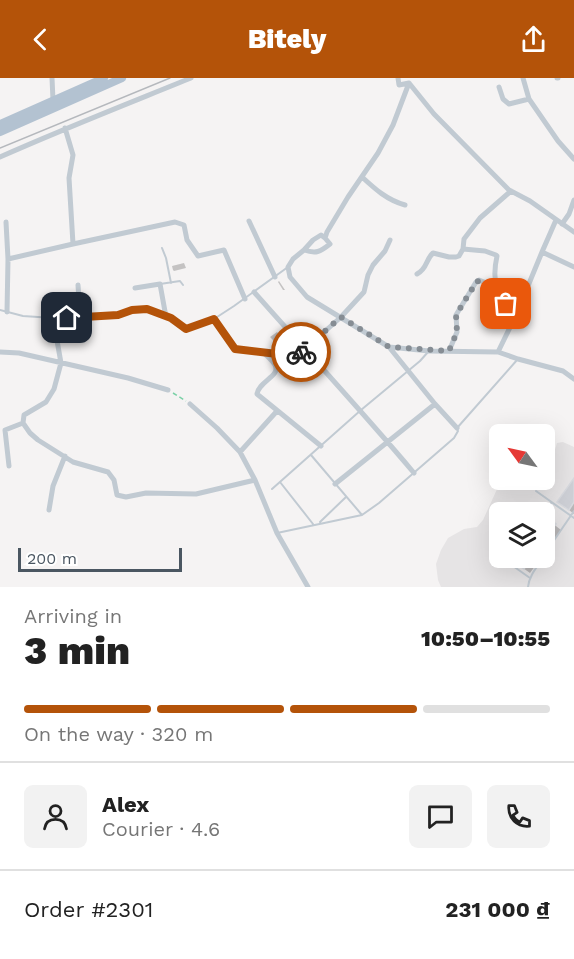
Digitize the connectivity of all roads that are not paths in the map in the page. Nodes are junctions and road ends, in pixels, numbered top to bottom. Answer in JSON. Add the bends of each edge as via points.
{"nodes":[{"id":1,"x":52,"y":78,"type":"edge"},
{"id":2,"x":122,"y":78,"type":"edge"},
{"id":3,"x":191,"y":78,"type":"edge"},
{"id":4,"x":523,"y":78,"type":"edge"},
{"id":5,"x":100,"y":79,"type":"edge"},
{"id":6,"x":398,"y":81,"type":"edge"},
{"id":7,"x":407,"y":81,"type":"edge"},
{"id":8,"x":499,"y":87,"type":"dead end"},
{"id":9,"x":529,"y":99,"type":"junction"},
{"id":10,"x":55,"y":104,"type":"junction"},
{"id":11,"x":0,"y":124,"type":"edge"},
{"id":12,"x":65,"y":128,"type":"junction"},
{"id":13,"x":0,"y":132,"type":"edge"},
{"id":14,"x":0,"y":157,"type":"edge"},
{"id":15,"x":574,"y":159,"type":"edge"},
{"id":16,"x":362,"y":177,"type":"junction"},
{"id":17,"x":511,"y":191,"type":"junction"},
{"id":18,"x":574,"y":200,"type":"edge"},
{"id":19,"x":405,"y":205,"type":"dead end"},
{"id":20,"x":6,"y":222,"type":"dead end"},
{"id":21,"x":249,"y":222,"type":"dead end"},
{"id":22,"x":559,"y":222,"type":"junction"},
{"id":23,"x":574,"y":232,"type":"edge"},
{"id":24,"x":325,"y":238,"type":"junction"},
{"id":25,"x":390,"y":240,"type":"dead end"},
{"id":26,"x":73,"y":244,"type":"junction"},
{"id":27,"x":162,"y":248,"type":"dead end"},
{"id":28,"x":464,"y":249,"type":"junction"},
{"id":29,"x":304,"y":250,"type":"junction"},
{"id":30,"x":542,"y":252,"type":"junction"},
{"id":31,"x":8,"y":259,"type":"junction"},
{"id":32,"x":288,"y":267,"type":"junction"},
{"id":33,"x":574,"y":267,"type":"edge"},
{"id":34,"x":417,"y":274,"type":"dead end"},
{"id":35,"x":275,"y":277,"type":"junction"},
{"id":36,"x":171,"y":283,"type":"junction"},
{"id":37,"x":160,"y":284,"type":"junction"},
{"id":38,"x":78,"y":285,"type":"dead end"},
{"id":39,"x":183,"y":285,"type":"dead end"},
{"id":40,"x":135,"y":288,"type":"dead end"},
{"id":41,"x":498,"y":288,"type":"junction"},
{"id":42,"x":254,"y":292,"type":"junction"},
{"id":43,"x":245,"y":299,"type":"junction"},
{"id":44,"x":0,"y":310,"type":"edge"},
{"id":45,"x":7,"y":312,"type":"junction"},
{"id":46,"x":516,"y":315,"type":"junction"},
{"id":47,"x":166,"y":316,"type":"junction"},
{"id":48,"x":81,"y":317,"type":"junction"},
{"id":49,"x":341,"y":317,"type":"junction"},
{"id":50,"x":53,"y":318,"type":"junction"},
{"id":51,"x":214,"y":319,"type":"junction"},
{"id":52,"x":389,"y":347,"type":"junction"},
{"id":53,"x":304,"y":349,"type":"junction"},
{"id":54,"x":429,"y":351,"type":"junction"},
{"id":55,"x":449,"y":351,"type":"junction"},
{"id":56,"x":0,"y":352,"type":"edge"},
{"id":57,"x":498,"y":352,"type":"junction"},
{"id":58,"x":264,"y":353,"type":"junction"},
{"id":59,"x":518,"y":359,"type":"junction"},
{"id":60,"x":61,"y":363,"type":"junction"},
{"id":61,"x":409,"y":371,"type":"junction"},
{"id":62,"x":563,"y":371,"type":"junction"},
{"id":63,"x":574,"y":373,"type":"edge"},
{"id":64,"x":574,"y":379,"type":"edge"},
{"id":65,"x":168,"y":390,"type":"road end"},
{"id":66,"x":190,"y":404,"type":"road end"},
{"id":67,"x":435,"y":404,"type":"junction"},
{"id":68,"x":361,"y":410,"type":"junction"},
{"id":69,"x":276,"y":411,"type":"junction"},
{"id":70,"x":22,"y":423,"type":"junction"},
{"id":71,"x":457,"y":428,"type":"junction"},
{"id":72,"x":388,"y":442,"type":"junction"},
{"id":73,"x":321,"y":446,"type":"junction"},
{"id":74,"x":240,"y":452,"type":"junction"},
{"id":75,"x":310,"y":455,"type":"junction"},
{"id":76,"x":65,"y":456,"type":"junction"},
{"id":77,"x":9,"y":466,"type":"dead end"},
{"id":78,"x":414,"y":473,"type":"junction"},
{"id":79,"x":255,"y":480,"type":"junction"},
{"id":80,"x":280,"y":482,"type":"junction"},
{"id":81,"x":335,"y":484,"type":"junction"},
{"id":82,"x":272,"y":489,"type":"dead end"},
{"id":83,"x":536,"y":490,"type":"dead end"},
{"id":84,"x":346,"y":497,"type":"junction"},
{"id":85,"x":552,"y":502,"type":"edge"},
{"id":86,"x":555,"y":504,"type":"edge"},
{"id":87,"x":49,"y":510,"type":"dead end"},
{"id":88,"x":574,"y":511,"type":"edge"},
{"id":89,"x":362,"y":515,"type":"junction"},
{"id":90,"x":572,"y":517,"type":"edge"},
{"id":91,"x":318,"y":524,"type":"junction"},
{"id":92,"x":314,"y":525,"type":"junction"},
{"id":93,"x":278,"y":534,"type":"junction"},
{"id":94,"x":555,"y":541,"type":"edge"},
{"id":95,"x":516,"y":568,"type":"edge"},
{"id":96,"x":537,"y":568,"type":"edge"},
{"id":97,"x":530,"y":578,"type":"junction"},
{"id":98,"x":308,"y":587,"type":"edge"},
{"id":99,"x":528,"y":587,"type":"edge"}],
"edges":[{"from":1,"to":10,"type":"street"},
{"from":2,"to":10,"type":"main road"},
{"from":3,"to":12,"type":"street"},
{"from":4,"to":9,"type":"street"},
{"from":5,"to":10,"type":"main road"},
{"from":6,"to":7,"type":"street"},
{"from":7,"to":16,"type":"street","via":[[393,125]]},
{"from":7,"to":17,"type":"street","via":[[434,114]]},
{"from":8,"to":9,"type":"street","via":[[509,104]]},
{"from":9,"to":15,"type":"street"},
{"from":10,"to":11,"type":"main road"},
{"from":10,"to":13,"type":"main road"},
{"from":12,"to":14,"type":"street"},
{"from":12,"to":26,"type":"street","via":[[73,155],[69,178]]},
{"from":16,"to":19,"type":"street","via":[[382,195]]},
{"from":16,"to":24,"type":"street"},
{"from":17,"to":22,"type":"street"},
{"from":17,"to":28,"type":"street","via":[[480,219],[464,239]]},
{"from":18,"to":22,"type":"street","via":[[569,214]]},
{"from":20,"to":31,"type":"street"},
{"from":21,"to":35,"type":"street"},
{"from":22,"to":23,"type":"street"},
{"from":22,"to":30,"type":"street"},
{"from":24,"to":29,"type":"street","via":[[321,235]]},
{"from":24,"to":29,"type":"street","via":[[330,244],[321,251]]},
{"from":25,"to":49,"type":"street","via":[[368,275],[364,292]]},
{"from":26,"to":31,"type":"street"},
{"from":26,"to":43,"type":"street","via":[[180,223],[198,256],[224,250]]},
{"from":27,"to":36,"type":"lane"},
{"from":28,"to":34,"type":"street","via":[[456,257],[432,254],[424,270]]},
{"from":28,"to":41,"type":"street","via":[[497,256],[494,278]]},
{"from":29,"to":32,"type":"street"},
{"from":30,"to":33,"type":"street"},
{"from":30,"to":46,"type":"street"},
{"from":31,"to":45,"type":"street"},
{"from":32,"to":35,"type":"lane"},
{"from":32,"to":49,"type":"street","via":[[290,278],[306,297]]},
{"from":35,"to":42,"type":"lane"},
{"from":36,"to":37,"type":"lane"},
{"from":36,"to":39,"type":"lane","via":[[180,281]]},
{"from":37,"to":40,"type":"street"},
{"from":37,"to":47,"type":"street"},
{"from":38,"to":48,"type":"street"},
{"from":41,"to":46,"type":"street"},
{"from":41,"to":55,"type":"street","via":[[476,282],[456,315],[457,332]]},
{"from":42,"to":43,"type":"lane"},
{"from":42,"to":53,"type":"street"},
{"from":43,"to":51,"type":"lane"},
{"from":44,"to":45,"type":"lane"},
{"from":45,"to":50,"type":"lane"},
{"from":46,"to":57,"type":"street"},
{"from":47,"to":48,"type":"lane","via":[[147,309]]},
{"from":47,"to":51,"type":"lane","via":[[186,329]]},
{"from":48,"to":50,"type":"lane"},
{"from":49,"to":52,"type":"street"},
{"from":49,"to":53,"type":"street"},
{"from":50,"to":60,"type":"street"},
{"from":51,"to":58,"type":"street","via":[[235,349]]},
{"from":52,"to":54,"type":"street"},
{"from":52,"to":61,"type":"street"},
{"from":53,"to":58,"type":"street","via":[[294,356]]},
{"from":53,"to":68,"type":"street"},
{"from":54,"to":55,"type":"street"},
{"from":54,"to":61,"type":"lane"},
{"from":55,"to":57,"type":"street"},
{"from":56,"to":60,"type":"street"},
{"from":57,"to":59,"type":"street"},
{"from":58,"to":69,"type":"street","via":[[276,369],[259,386],[257,394]]},
{"from":59,"to":62,"type":"street"},
{"from":59,"to":71,"type":"lane"},
{"from":60,"to":65,"type":"street"},
{"from":60,"to":70,"type":"street","via":[[51,396],[24,415]]},
{"from":61,"to":67,"type":"street"},
{"from":61,"to":68,"type":"lane"},
{"from":62,"to":63,"type":"street"},
{"from":62,"to":64,"type":"street"},
{"from":66,"to":74,"type":"street"},
{"from":67,"to":71,"type":"street"},
{"from":67,"to":72,"type":"street"},
{"from":68,"to":72,"type":"street"},
{"from":68,"to":73,"type":"lane"},
{"from":69,"to":73,"type":"street"},
{"from":69,"to":74,"type":"street"},
{"from":70,"to":76,"type":"street","via":[[38,440]]},
{"from":70,"to":77,"type":"street","via":[[5,430]]},
{"from":71,"to":78,"type":"lane","via":[[454,438]]},
{"from":72,"to":78,"type":"street"},
{"from":72,"to":81,"type":"street"},
{"from":73,"to":75,"type":"lane"},
{"from":74,"to":79,"type":"street"},
{"from":75,"to":80,"type":"lane"},
{"from":75,"to":81,"type":"lane"},
{"from":76,"to":79,"type":"street","via":[[108,472],[117,495],[126,497],[146,493],[196,494]]},
{"from":76,"to":87,"type":"street"},
{"from":78,"to":89,"type":"lane"},
{"from":79,"to":93,"type":"street"},
{"from":80,"to":82,"type":"lane"},
{"from":80,"to":92,"type":"lane"},
{"from":81,"to":84,"type":"lane"},
{"from":83,"to":85,"type":"lane"},
{"from":84,"to":89,"type":"lane"},
{"from":84,"to":91,"type":"lane"},
{"from":86,"to":90,"type":"lane"},
{"from":88,"to":90,"type":"lane"},
{"from":89,"to":91,"type":"lane"},
{"from":90,"to":94,"type":"lane"},
{"from":91,"to":92,"type":"lane"},
{"from":92,"to":93,"type":"lane"},
{"from":93,"to":98,"type":"street"},
{"from":95,"to":97,"type":"lane"},
{"from":96,"to":97,"type":"lane"},
{"from":97,"to":99,"type":"lane"}]}
